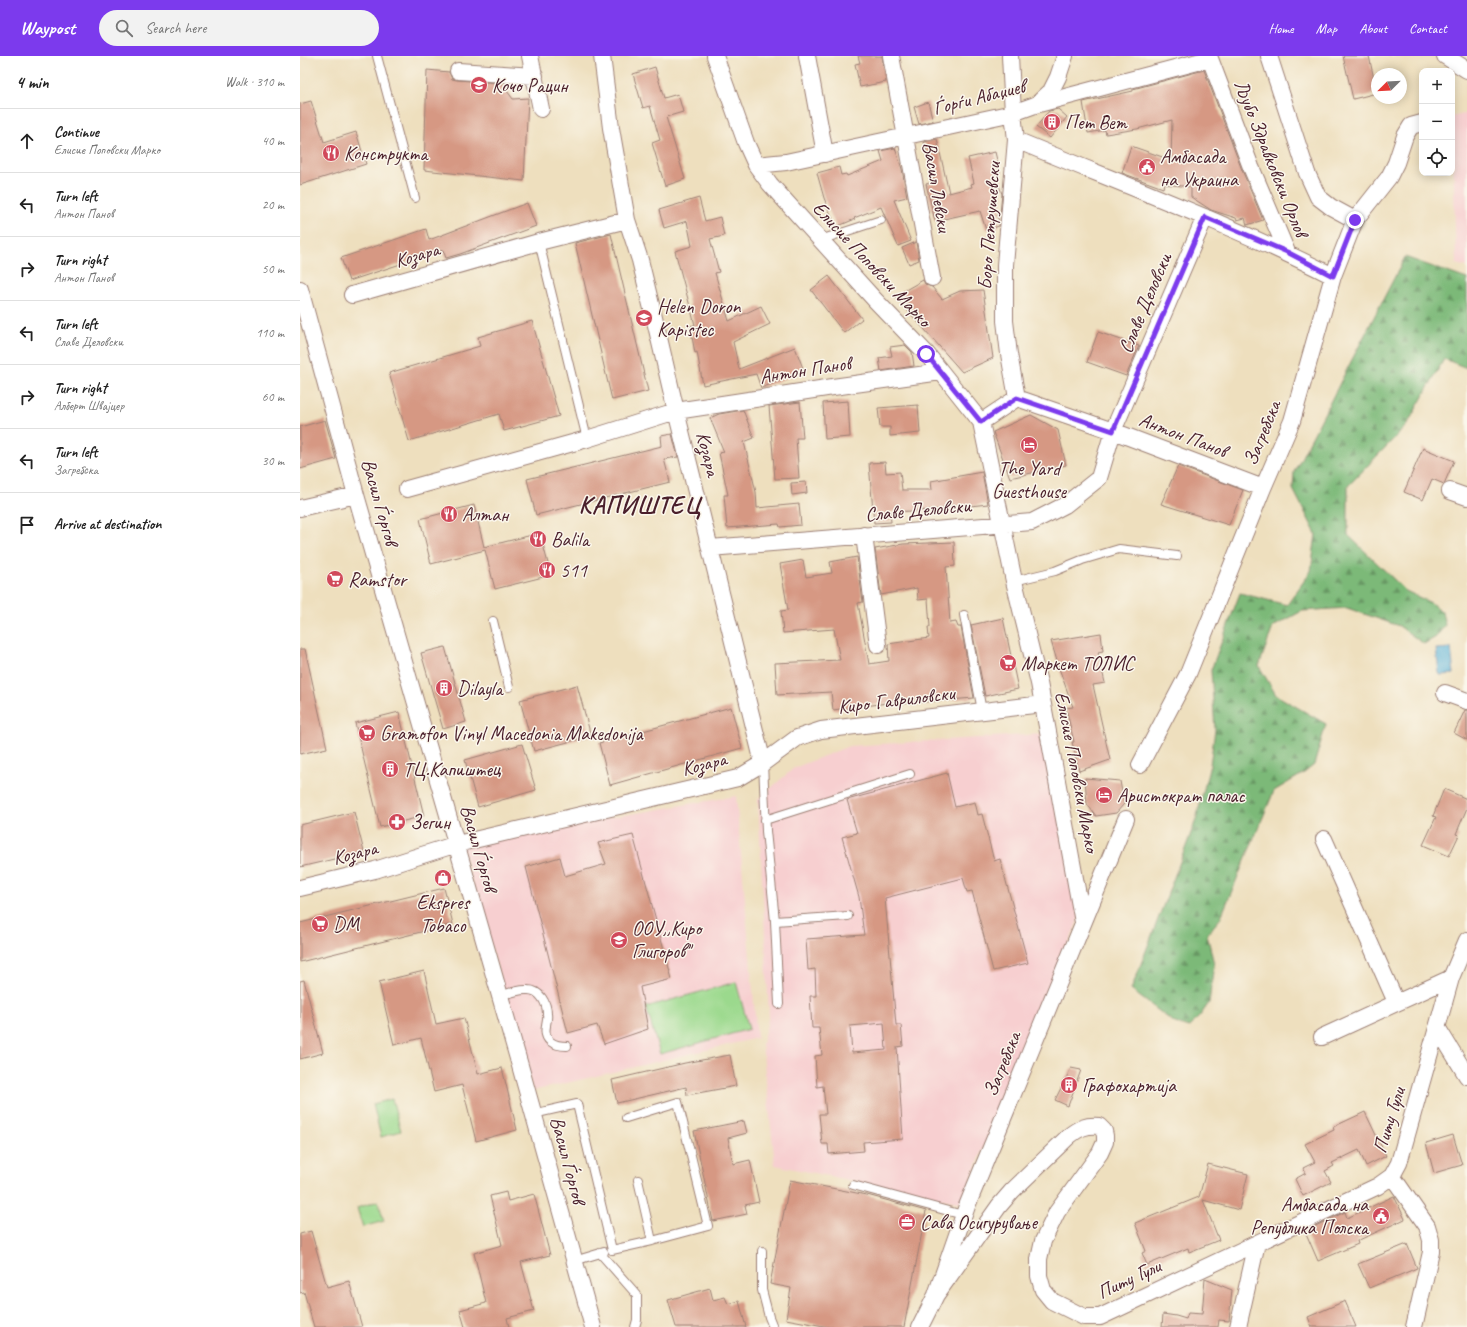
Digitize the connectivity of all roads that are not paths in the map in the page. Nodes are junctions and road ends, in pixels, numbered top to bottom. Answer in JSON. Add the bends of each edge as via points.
{"nodes":[{"id":1,"x":377,"y":56,"type":"edge"},
{"id":2,"x":530,"y":56,"type":"edge"},
{"id":3,"x":602,"y":56,"type":"edge"},
{"id":4,"x":715,"y":56,"type":"edge"},
{"id":5,"x":807,"y":56,"type":"edge"},
{"id":6,"x":891,"y":56,"type":"edge"},
{"id":7,"x":1010,"y":56,"type":"edge"},
{"id":8,"x":1065,"y":56,"type":"edge"},
{"id":9,"x":1268,"y":56,"type":"edge"},
{"id":10,"x":1209,"y":57,"type":"edge"},
{"id":11,"x":1449,"y":63,"type":"edge"},
{"id":12,"x":1467,"y":70,"type":"edge"},
{"id":13,"x":458,"y":71,"type":"dead end"},
{"id":14,"x":535,"y":76,"type":"junction"},
{"id":15,"x":1035,"y":105,"type":"junction"},
{"id":16,"x":541,"y":109,"type":"dead end"},
{"id":17,"x":1013,"y":113,"type":"junction"},
{"id":18,"x":1419,"y":124,"type":"edge"},
{"id":19,"x":906,"y":136,"type":"junction"},
{"id":20,"x":1016,"y":140,"type":"junction"},
{"id":21,"x":825,"y":154,"type":"junction"},
{"id":22,"x":756,"y":165,"type":"junction"},
{"id":23,"x":415,"y":198,"type":"dead end"},
{"id":24,"x":1205,"y":217,"type":"junction"},
{"id":25,"x":627,"y":220,"type":"junction"},
{"id":26,"x":881,"y":220,"type":"dead end"},
{"id":27,"x":1355,"y":220,"type":"junction"},
{"id":28,"x":820,"y":240,"type":"junction"},
{"id":29,"x":539,"y":242,"type":"junction"},
{"id":30,"x":1287,"y":252,"type":"junction"},
{"id":31,"x":1333,"y":276,"type":"junction"},
{"id":32,"x":932,"y":278,"type":"dead end"},
{"id":33,"x":300,"y":289,"type":"edge"},
{"id":34,"x":352,"y":295,"type":"dead end"},
{"id":35,"x":941,"y":372,"type":"junction"},
{"id":36,"x":1017,"y":398,"type":"junction"},
{"id":37,"x":676,"y":411,"type":"junction"},
{"id":38,"x":981,"y":422,"type":"junction"},
{"id":39,"x":1113,"y":431,"type":"junction"},
{"id":40,"x":587,"y":439,"type":"junction"},
{"id":41,"x":1262,"y":488,"type":"junction"},
{"id":42,"x":407,"y":489,"type":"dead end"},
{"id":43,"x":1450,"y":490,"type":"dead end"},
{"id":44,"x":356,"y":495,"type":"junction"},
{"id":45,"x":1467,"y":497,"type":"edge"},
{"id":46,"x":300,"y":508,"type":"edge"},
{"id":47,"x":1003,"y":524,"type":"junction"},
{"id":48,"x":864,"y":535,"type":"junction"},
{"id":49,"x":710,"y":548,"type":"junction"},
{"id":50,"x":1177,"y":556,"type":"dead end"},
{"id":51,"x":1014,"y":581,"type":"junction"},
{"id":52,"x":964,"y":615,"type":"dead end"},
{"id":53,"x":493,"y":621,"type":"dead end"},
{"id":54,"x":878,"y":645,"type":"dead end"},
{"id":55,"x":509,"y":687,"type":"dead end"},
{"id":56,"x":1445,"y":693,"type":"dead end"},
{"id":57,"x":1467,"y":701,"type":"edge"},
{"id":58,"x":1043,"y":704,"type":"junction"},
{"id":59,"x":982,"y":711,"type":"junction"},
{"id":60,"x":763,"y":763,"type":"junction"},
{"id":61,"x":1140,"y":765,"type":"dead end"},
{"id":62,"x":910,"y":774,"type":"dead end"},
{"id":63,"x":1126,"y":819,"type":"dead end"},
{"id":64,"x":765,"y":820,"type":"junction"},
{"id":65,"x":1324,"y":839,"type":"dead end"},
{"id":66,"x":457,"y":844,"type":"junction"},
{"id":67,"x":300,"y":888,"type":"edge"},
{"id":68,"x":848,"y":916,"type":"dead end"},
{"id":69,"x":775,"y":921,"type":"junction"},
{"id":70,"x":1083,"y":922,"type":"junction"},
{"id":71,"x":1467,"y":940,"type":"edge"},
{"id":72,"x":1451,"y":978,"type":"junction"},
{"id":73,"x":500,"y":996,"type":"junction"},
{"id":74,"x":1396,"y":1002,"type":"junction"},
{"id":75,"x":778,"y":1004,"type":"dead end"},
{"id":76,"x":1438,"y":1027,"type":"junction"},
{"id":77,"x":1322,"y":1037,"type":"dead end"},
{"id":78,"x":567,"y":1046,"type":"dead end"},
{"id":79,"x":1467,"y":1076,"type":"edge"},
{"id":80,"x":533,"y":1114,"type":"junction"},
{"id":81,"x":626,"y":1118,"type":"dead end"},
{"id":82,"x":1392,"y":1176,"type":"junction"},
{"id":83,"x":638,"y":1180,"type":"dead end"},
{"id":84,"x":853,"y":1185,"type":"dead end"},
{"id":85,"x":963,"y":1215,"type":"junction"},
{"id":86,"x":652,"y":1241,"type":"junction"},
{"id":87,"x":1257,"y":1243,"type":"junction"},
{"id":88,"x":612,"y":1250,"type":"junction"},
{"id":89,"x":762,"y":1251,"type":"dead end"},
{"id":90,"x":600,"y":1253,"type":"junction"},
{"id":91,"x":574,"y":1261,"type":"junction"},
{"id":92,"x":936,"y":1295,"type":"junction"},
{"id":93,"x":1098,"y":1322,"type":"edge"},
{"id":94,"x":592,"y":1327,"type":"edge"},
{"id":95,"x":635,"y":1327,"type":"edge"},
{"id":96,"x":773,"y":1327,"type":"edge"},
{"id":97,"x":920,"y":1327,"type":"edge"},
{"id":98,"x":1238,"y":1327,"type":"edge"},
{"id":99,"x":1414,"y":1327,"type":"edge"}],
"edges":[{"from":1,"to":23,"type":"lane"},
{"from":2,"to":14,"type":"street"},
{"from":3,"to":25,"type":"street","name":"Козара"},
{"from":4,"to":22,"type":"street","name":"Елисие Поповски Марко"},
{"from":5,"to":21,"type":"street"},
{"from":6,"to":19,"type":"street","name":"Васил Левски"},
{"from":7,"to":17,"type":"street","name":"Боро Петрушевски"},
{"from":8,"to":15,"type":"street","via":[[1051,91]]},
{"from":9,"to":27,"type":"street","via":[[1307,173],[1318,197]]},
{"from":10,"to":15,"type":"street","name":"Ѓорѓи Абаџиев"},
{"from":10,"to":30,"type":"street","name":"Љубо Здравковски Орлов"},
{"from":11,"to":12,"type":"street"},
{"from":13,"to":14,"type":"street"},
{"from":14,"to":16,"type":"street"},
{"from":15,"to":17,"type":"street","name":"Ѓорѓи Абаџиев"},
{"from":17,"to":19,"type":"street","name":"Ѓорѓи Абаџиев"},
{"from":17,"to":20,"type":"street","name":"Боро Петрушевски"},
{"from":18,"to":27,"type":"street","name":"Загребска","via":[[1411,126],[1389,177]]},
{"from":19,"to":21,"type":"street","name":"Ѓорѓи Абаџиев"},
{"from":19,"to":32,"type":"street","name":"Васил Левски"},
{"from":20,"to":24,"type":"street"},
{"from":20,"to":36,"type":"street","name":"Боро Петрушевски","via":[[1005,265],[1004,320]]},
{"from":21,"to":22,"type":"street","name":"Ѓорѓи Абаџиев"},
{"from":22,"to":28,"type":"street","name":"Елисие Поповски Марко"},
{"from":24,"to":30,"type":"street"},
{"from":24,"to":39,"type":"street","name":"Славе Деловски"},
{"from":25,"to":29,"type":"street","name":"Козара"},
{"from":25,"to":37,"type":"street","name":"Козара","via":[[640,260]]},
{"from":26,"to":28,"type":"lane"},
{"from":27,"to":31,"type":"street","name":"Загребска"},
{"from":28,"to":35,"type":"street","name":"Елисие Поповски Марко"},
{"from":29,"to":34,"type":"street","name":"Козара"},
{"from":29,"to":40,"type":"lane"},
{"from":30,"to":31,"type":"street"},
{"from":31,"to":41,"type":"street","name":"Загребска","via":[[1292,421]]},
{"from":33,"to":44,"type":"street","name":"Васил Ѓоргов"},
{"from":35,"to":37,"type":"street","name":"Антон Панов"},
{"from":35,"to":38,"type":"street","name":"Елисие Поповски Марко"},
{"from":36,"to":38,"type":"street"},
{"from":36,"to":39,"type":"street","name":"Антон Панов"},
{"from":37,"to":40,"type":"street","name":"Козара"},
{"from":37,"to":49,"type":"street","name":"Козара"},
{"from":38,"to":47,"type":"street","name":"Елисие Поповски Марко"},
{"from":39,"to":41,"type":"street","name":"Антон Панов"},
{"from":39,"to":47,"type":"street","name":"Славе Деловски","via":[[1099,478],[1065,505],[1032,522]]},
{"from":40,"to":42,"type":"street","name":"Козара"},
{"from":41,"to":61,"type":"street","name":"Загребска","via":[[1188,674]]},
{"from":43,"to":45,"type":"street"},
{"from":44,"to":46,"type":"street"},
{"from":44,"to":66,"type":"street","name":"Васил Ѓоргов"},
{"from":47,"to":48,"type":"street","name":"Славе Деловски"},
{"from":47,"to":51,"type":"street","name":"Елисие Поповски Марко"},
{"from":48,"to":49,"type":"street","name":"Славе Деловски"},
{"from":48,"to":54,"type":"street"},
{"from":49,"to":60,"type":"street","name":"Козара"},
{"from":50,"to":51,"type":"lane","via":[[1119,549],[1055,571]]},
{"from":51,"to":58,"type":"street","name":"Елисие Поповски Марко"},
{"from":52,"to":59,"type":"lane"},
{"from":53,"to":55,"type":"lane"},
{"from":56,"to":57,"type":"street"},
{"from":58,"to":59,"type":"street","name":"Киро Гавриловски"},
{"from":58,"to":70,"type":"street","name":"Елисие Поповски Марко"},
{"from":59,"to":60,"type":"street","name":"Киро Гавриловски","via":[[821,730],[797,738]]},
{"from":60,"to":64,"type":"lane"},
{"from":60,"to":66,"type":"street","name":"Козара","via":[[738,778]]},
{"from":62,"to":64,"type":"lane"},
{"from":63,"to":70,"type":"street","name":"Загребска"},
{"from":64,"to":69,"type":"lane"},
{"from":65,"to":74,"type":"street"},
{"from":66,"to":67,"type":"street","name":"Козара","via":[[375,870]]},
{"from":66,"to":73,"type":"street","name":"Васил Ѓоргов"},
{"from":68,"to":69,"type":"lane"},
{"from":69,"to":75,"type":"lane"},
{"from":70,"to":85,"type":"street","name":"Загребска"},
{"from":71,"to":72,"type":"street","name":"Питу Гули"},
{"from":72,"to":74,"type":"street"},
{"from":72,"to":76,"type":"street","name":"Питу Гули"},
{"from":73,"to":78,"type":"lane","via":[[528,990],[541,996],[548,1013],[545,1028],[547,1038],[558,1046]]},
{"from":73,"to":80,"type":"street","name":"Васил Ѓоргов"},
{"from":74,"to":77,"type":"street"},
{"from":76,"to":79,"type":"street"},
{"from":76,"to":82,"type":"street","name":"Питу Гули","via":[[1399,1163]]},
{"from":80,"to":88,"type":"lane","via":[[577,1104]]},
{"from":80,"to":91,"type":"street","name":"Васил Ѓоргов"},
{"from":81,"to":86,"type":"lane","via":[[678,1102],[708,1226]]},
{"from":82,"to":87,"type":"street","name":"Питу Гули","via":[[1378,1186]]},
{"from":82,"to":99,"type":"street","via":[[1427,1226],[1430,1240],[1431,1252]]},
{"from":83,"to":86,"type":"lane"},
{"from":84,"to":85,"type":"lane"},
{"from":85,"to":92,"type":"street","name":"Загребска"},
{"from":86,"to":88,"type":"lane"},
{"from":87,"to":93,"type":"street","name":"Питу Гули"},
{"from":87,"to":98,"type":"street"},
{"from":88,"to":90,"type":"lane"},
{"from":89,"to":96,"type":"lane","via":[[762,1290]]},
{"from":90,"to":91,"type":"lane"},
{"from":90,"to":95,"type":"lane","via":[[637,1295]]},
{"from":91,"to":94,"type":"street","name":"Васил Ѓоргов"},
{"from":92,"to":93,"type":"street","name":"Питу Гули","via":[[1012,1191],[1079,1128],[1099,1126],[1105,1136],[1100,1153],[1057,1212],[1043,1241],[1039,1259],[1039,1276],[1043,1290],[1052,1301]]},
{"from":92,"to":97,"type":"street","name":"Загребска"}]}
